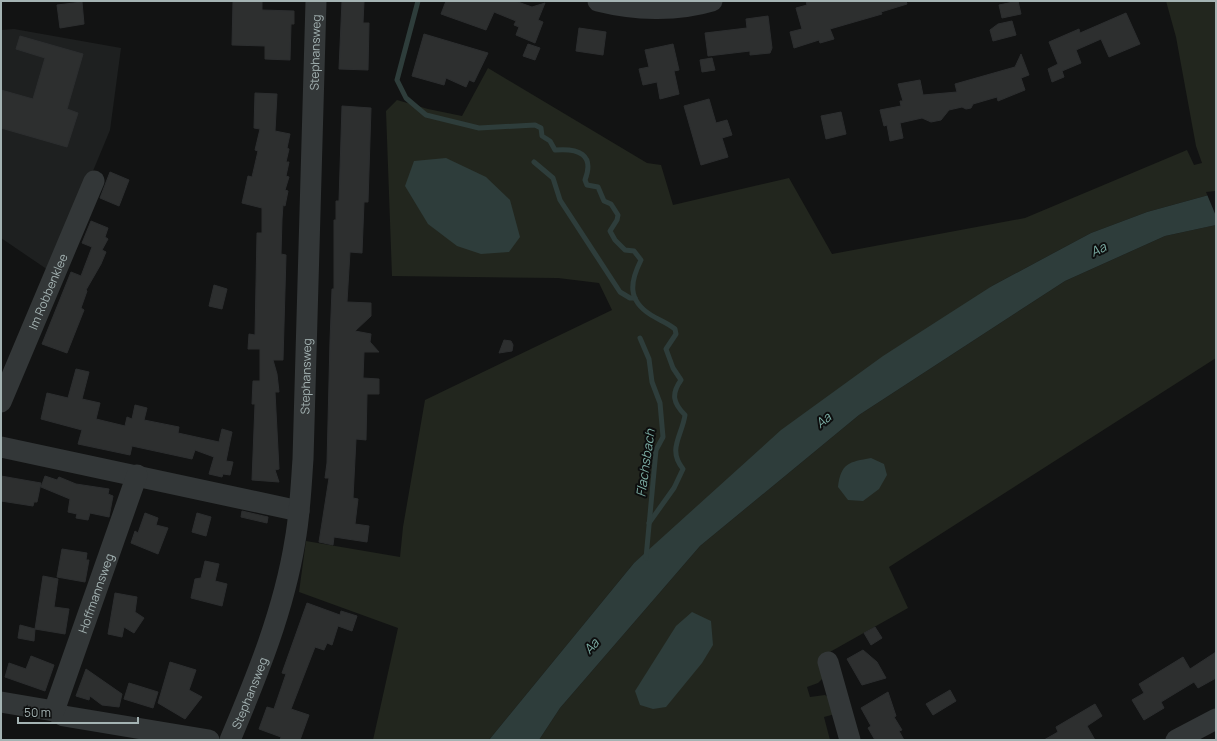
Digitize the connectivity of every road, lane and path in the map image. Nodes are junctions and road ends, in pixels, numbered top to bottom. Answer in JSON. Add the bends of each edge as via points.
{"nodes":[{"id":1,"x":316,"y":1,"type":"edge"},
{"id":2,"x":598,"y":1,"type":"edge"},
{"id":3,"x":712,"y":1,"type":"edge"},
{"id":4,"x":94,"y":181,"type":"dead end"},
{"id":5,"x":1,"y":402,"type":"edge"},
{"id":6,"x":1,"y":446,"type":"edge"},
{"id":7,"x":137,"y":476,"type":"junction"},
{"id":8,"x":300,"y":510,"type":"junction"},
{"id":9,"x":828,"y":662,"type":"dead end"},
{"id":10,"x":1,"y":702,"type":"edge"},
{"id":11,"x":54,"y":711,"type":"junction"},
{"id":12,"x":1216,"y":719,"type":"edge"},
{"id":13,"x":209,"y":740,"type":"edge"},
{"id":14,"x":230,"y":740,"type":"edge"},
{"id":15,"x":850,"y":740,"type":"edge"},
{"id":16,"x":1176,"y":740,"type":"edge"}],
"edges":[{"from":1,"to":8,"type":"street","name":"Stephansweg","via":[[304,452]]},
{"from":2,"to":3,"type":"street","via":[[647,9],[680,7]]},
{"from":4,"to":5,"type":"street","name":"Im Robbenklee"},
{"from":6,"to":7,"type":"street"},
{"from":7,"to":8,"type":"street"},
{"from":7,"to":11,"type":"street","name":"Hoffmannsweg"},
{"from":8,"to":14,"type":"street","name":"Stephansweg","via":[[278,613],[258,674]]},
{"from":9,"to":15,"type":"street"},
{"from":10,"to":11,"type":"street"},
{"from":11,"to":13,"type":"street","via":[[64,716]]},
{"from":12,"to":16,"type":"street"}]}
